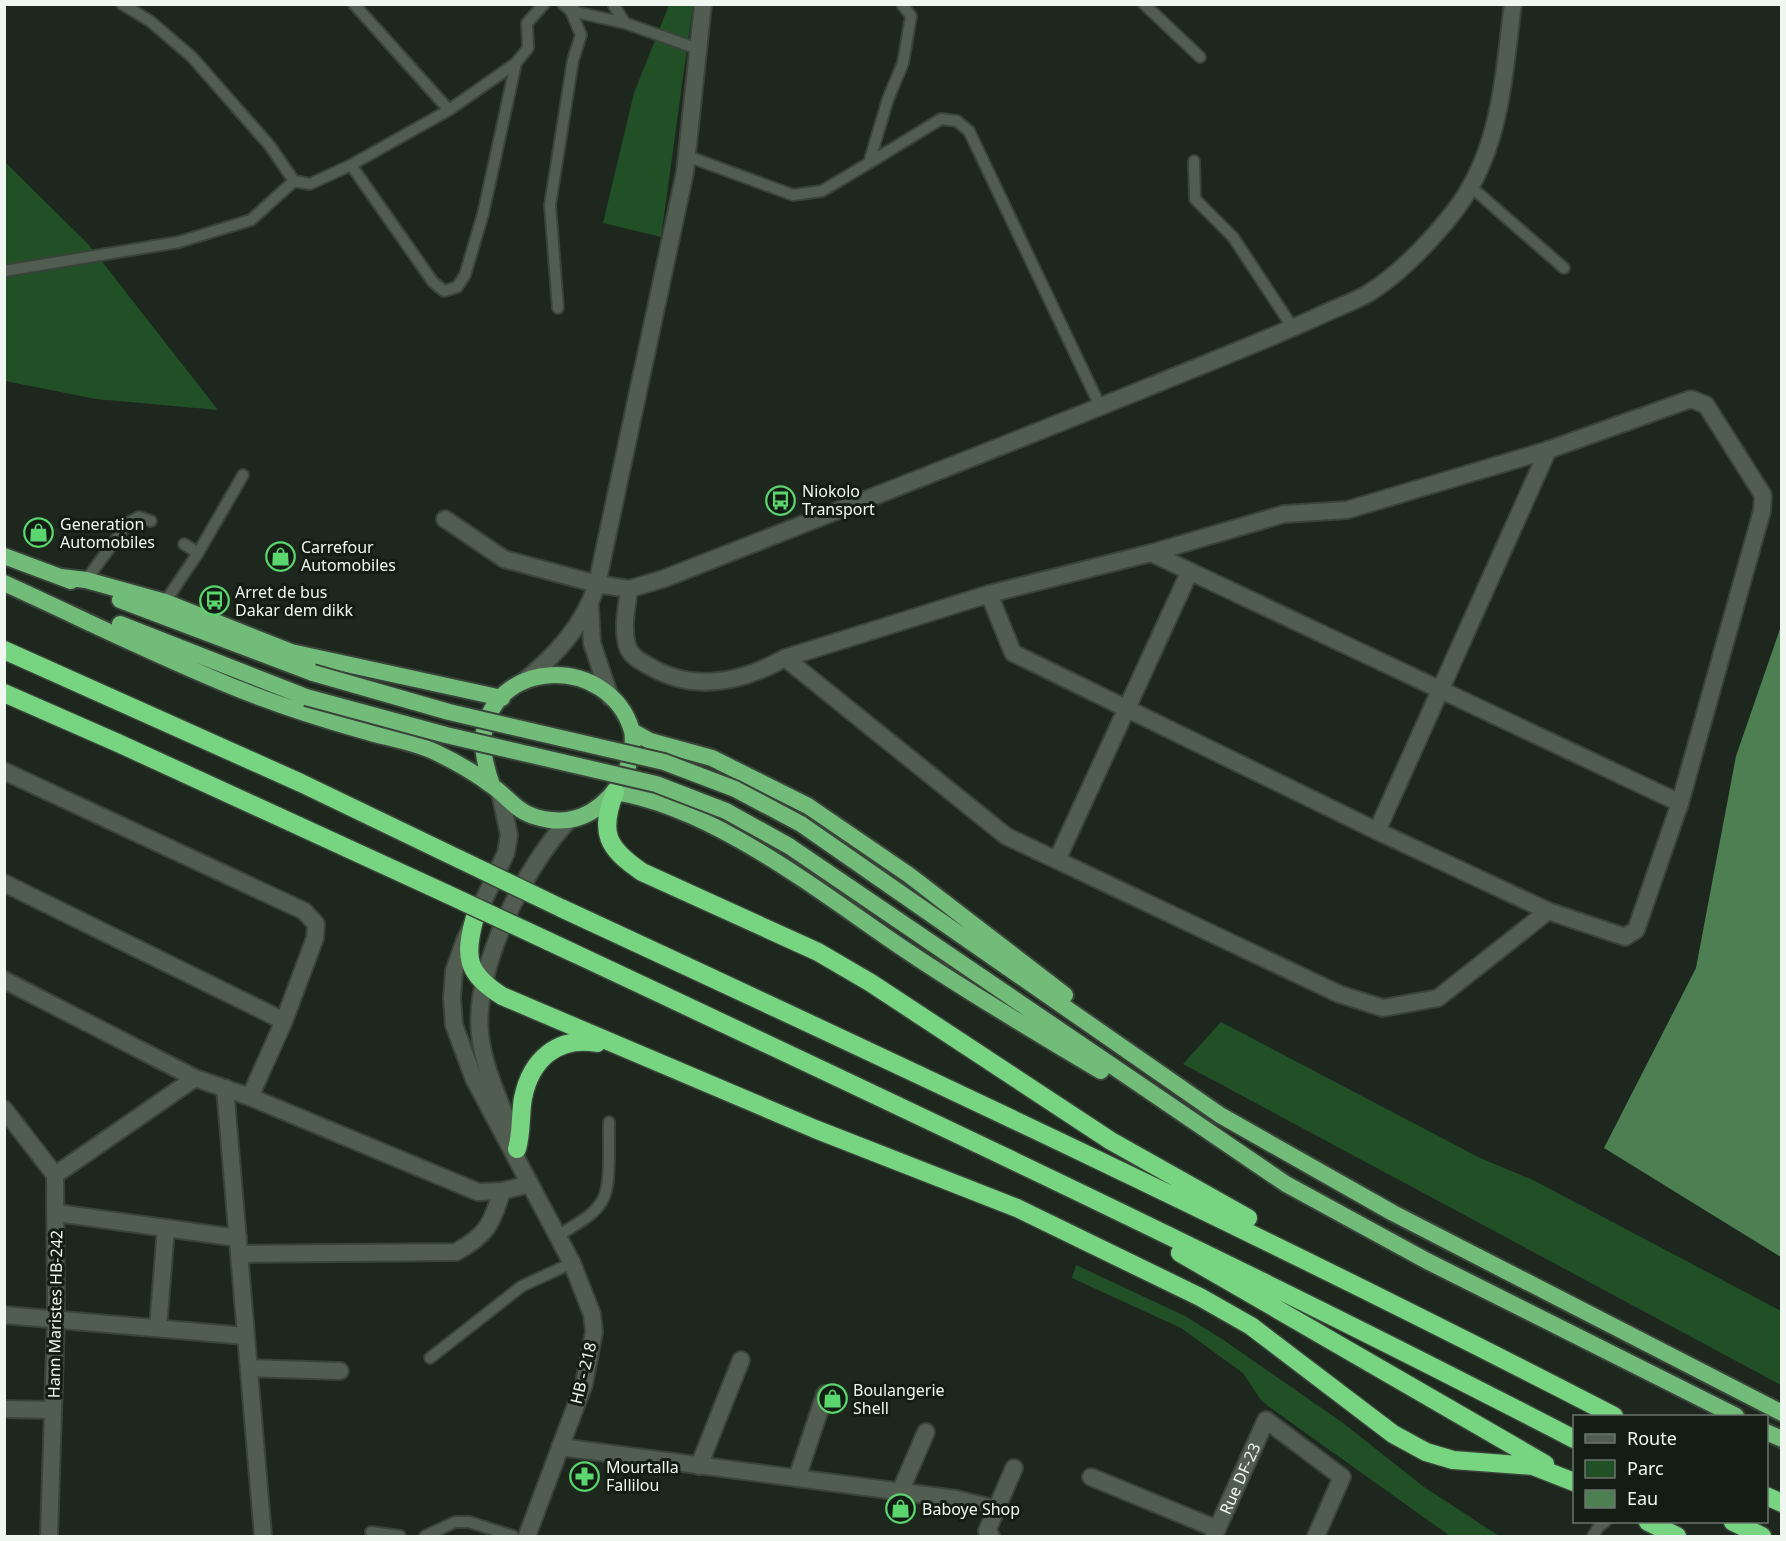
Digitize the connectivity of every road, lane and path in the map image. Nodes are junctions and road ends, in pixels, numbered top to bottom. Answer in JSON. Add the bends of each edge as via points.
{"nodes":[{"id":1,"x":122,"y":4,"type":"edge"},
{"id":2,"x":354,"y":4,"type":"edge"},
{"id":3,"x":544,"y":4,"type":"edge"},
{"id":4,"x":613,"y":4,"type":"edge"},
{"id":5,"x":703,"y":4,"type":"edge"},
{"id":6,"x":902,"y":4,"type":"edge"},
{"id":7,"x":1144,"y":4,"type":"edge"},
{"id":8,"x":1513,"y":4,"type":"edge"},
{"id":9,"x":569,"y":7,"type":"edge"},
{"id":10,"x":625,"y":22,"type":"junction"},
{"id":11,"x":698,"y":49,"type":"junction"},
{"id":12,"x":1200,"y":57,"type":"dead end"},
{"id":13,"x":516,"y":63,"type":"junction"},
{"id":14,"x":449,"y":110,"type":"junction"},
{"id":15,"x":687,"y":156,"type":"junction"},
{"id":16,"x":1194,"y":161,"type":"dead end"},
{"id":17,"x":869,"y":163,"type":"junction"},
{"id":18,"x":351,"y":165,"type":"junction"},
{"id":19,"x":294,"y":180,"type":"junction"},
{"id":20,"x":1470,"y":186,"type":"junction"},
{"id":21,"x":1564,"y":268,"type":"dead end"},
{"id":22,"x":4,"y":271,"type":"edge"},
{"id":23,"x":558,"y":308,"type":"dead end"},
{"id":24,"x":1293,"y":328,"type":"junction"},
{"id":25,"x":1100,"y":406,"type":"junction"},
{"id":26,"x":1548,"y":450,"type":"junction"},
{"id":27,"x":243,"y":474,"type":"dead end"},
{"id":28,"x":445,"y":519,"type":"dead end"},
{"id":29,"x":151,"y":521,"type":"dead end"},
{"id":30,"x":184,"y":544,"type":"dead end"},
{"id":31,"x":198,"y":553,"type":"junction"},
{"id":32,"x":1151,"y":553,"type":"junction"},
{"id":33,"x":4,"y":556,"type":"edge"},
{"id":34,"x":1190,"y":571,"type":"junction"},
{"id":35,"x":61,"y":577,"type":"junction"},
{"id":36,"x":86,"y":580,"type":"junction"},
{"id":37,"x":4,"y":581,"type":"edge"},
{"id":38,"x":597,"y":584,"type":"junction"},
{"id":39,"x":628,"y":589,"type":"junction"},
{"id":40,"x":989,"y":594,"type":"junction"},
{"id":41,"x":165,"y":602,"type":"junction"},
{"id":42,"x":590,"y":605,"type":"junction"},
{"id":43,"x":4,"y":650,"type":"edge"},
{"id":44,"x":785,"y":658,"type":"junction"},
{"id":45,"x":523,"y":682,"type":"junction"},
{"id":46,"x":1440,"y":690,"type":"junction"},
{"id":47,"x":4,"y":693,"type":"edge"},
{"id":48,"x":610,"y":697,"type":"junction"},
{"id":49,"x":502,"y":698,"type":"junction"},
{"id":50,"x":1127,"y":707,"type":"junction"},
{"id":51,"x":632,"y":731,"type":"junction"},
{"id":52,"x":4,"y":771,"type":"edge"},
{"id":53,"x":496,"y":789,"type":"junction"},
{"id":54,"x":615,"y":792,"type":"junction"},
{"id":55,"x":1680,"y":803,"type":"junction"},
{"id":56,"x":570,"y":819,"type":"junction"},
{"id":57,"x":1377,"y":831,"type":"junction"},
{"id":58,"x":1057,"y":860,"type":"junction"},
{"id":59,"x":4,"y":884,"type":"edge"},
{"id":60,"x":1548,"y":911,"type":"junction"},
{"id":61,"x":476,"y":917,"type":"junction"},
{"id":62,"x":4,"y":980,"type":"edge"},
{"id":63,"x":483,"y":983,"type":"junction"},
{"id":64,"x":284,"y":1022,"type":"junction"},
{"id":65,"x":635,"y":1053,"type":"junction"},
{"id":66,"x":195,"y":1078,"type":"junction"},
{"id":67,"x":225,"y":1088,"type":"junction"},
{"id":68,"x":250,"y":1097,"type":"junction"},
{"id":69,"x":4,"y":1109,"type":"edge"},
{"id":70,"x":1220,"y":1115,"type":"junction"},
{"id":71,"x":609,"y":1122,"type":"dead end"},
{"id":72,"x":1203,"y":1130,"type":"junction"},
{"id":73,"x":517,"y":1149,"type":"junction"},
{"id":74,"x":55,"y":1175,"type":"junction"},
{"id":75,"x":1054,"y":1179,"type":"junction"},
{"id":76,"x":529,"y":1182,"type":"junction"},
{"id":77,"x":502,"y":1191,"type":"junction"},
{"id":78,"x":57,"y":1213,"type":"junction"},
{"id":79,"x":166,"y":1228,"type":"junction"},
{"id":80,"x":558,"y":1236,"type":"junction"},
{"id":81,"x":239,"y":1246,"type":"junction"},
{"id":82,"x":572,"y":1263,"type":"junction"},
{"id":83,"x":4,"y":1314,"type":"edge"},
{"id":84,"x":1417,"y":1314,"type":"junction"},
{"id":85,"x":56,"y":1319,"type":"junction"},
{"id":86,"x":158,"y":1328,"type":"junction"},
{"id":87,"x":246,"y":1336,"type":"junction"},
{"id":88,"x":430,"y":1358,"type":"dead end"},
{"id":89,"x":741,"y":1360,"type":"dead end"},
{"id":90,"x":249,"y":1368,"type":"junction"},
{"id":91,"x":340,"y":1371,"type":"dead end"},
{"id":92,"x":825,"y":1394,"type":"dead end"},
{"id":93,"x":4,"y":1409,"type":"edge"},
{"id":94,"x":52,"y":1410,"type":"junction"},
{"id":95,"x":1782,"y":1413,"type":"edge"},
{"id":96,"x":1612,"y":1415,"type":"edge"},
{"id":97,"x":1734,"y":1415,"type":"edge"},
{"id":98,"x":926,"y":1432,"type":"dead end"},
{"id":99,"x":1768,"y":1432,"type":"edge"},
{"id":100,"x":1573,"y":1439,"type":"edge"},
{"id":101,"x":1782,"y":1439,"type":"edge"},
{"id":102,"x":560,"y":1447,"type":"junction"},
{"id":103,"x":699,"y":1466,"type":"junction"},
{"id":104,"x":1014,"y":1468,"type":"dead end"},
{"id":105,"x":1091,"y":1477,"type":"dead end"},
{"id":106,"x":798,"y":1478,"type":"junction"},
{"id":107,"x":1573,"y":1480,"type":"edge"},
{"id":108,"x":1573,"y":1480,"type":"edge"},
{"id":109,"x":900,"y":1492,"type":"junction"},
{"id":110,"x":1768,"y":1496,"type":"edge"},
{"id":111,"x":1782,"y":1503,"type":"edge"},
{"id":112,"x":996,"y":1509,"type":"junction"},
{"id":113,"x":1603,"y":1523,"type":"edge"},
{"id":114,"x":1650,"y":1523,"type":"edge"},
{"id":115,"x":1737,"y":1523,"type":"edge"},
{"id":116,"x":371,"y":1532,"type":"dead end"},
{"id":117,"x":1216,"y":1533,"type":"edge"},
{"id":118,"x":49,"y":1536,"type":"edge"},
{"id":119,"x":263,"y":1536,"type":"edge"},
{"id":120,"x":400,"y":1536,"type":"edge"},
{"id":121,"x":425,"y":1536,"type":"edge"},
{"id":122,"x":513,"y":1536,"type":"edge"},
{"id":123,"x":527,"y":1536,"type":"edge"},
{"id":124,"x":992,"y":1536,"type":"edge"},
{"id":125,"x":1316,"y":1536,"type":"edge"},
{"id":126,"x":1593,"y":1536,"type":"edge"},
{"id":127,"x":1677,"y":1536,"type":"edge"},
{"id":128,"x":1762,"y":1536,"type":"edge"}],
"edges":[{"from":1,"to":19,"type":"lane","via":[[150,21],[192,57],[270,146]]},
{"from":2,"to":14,"type":"lane"},
{"from":3,"to":13,"type":"lane","via":[[527,23],[528,48]]},
{"from":4,"to":10,"type":"lane"},
{"from":5,"to":11,"type":"street"},
{"from":6,"to":17,"type":"lane","via":[[911,16],[903,63]]},
{"from":7,"to":12,"type":"lane"},
{"from":8,"to":20,"type":"street","via":[[1492,143]]},
{"from":9,"to":10,"type":"lane"},
{"from":9,"to":23,"type":"lane","via":[[581,35],[573,60],[550,205]]},
{"from":10,"to":11,"type":"lane"},
{"from":11,"to":15,"type":"street"},
{"from":13,"to":14,"type":"lane"},
{"from":13,"to":18,"type":"lane","via":[[483,214],[465,275],[457,287],[444,291],[432,282]]},
{"from":14,"to":18,"type":"lane"},
{"from":15,"to":17,"type":"lane","via":[[793,195],[822,190]]},
{"from":15,"to":38,"type":"street"},
{"from":16,"to":24,"type":"lane","via":[[1194,199],[1233,237]]},
{"from":17,"to":25,"type":"lane","via":[[941,119],[957,121],[969,131]]},
{"from":18,"to":19,"type":"lane","via":[[310,184]]},
{"from":19,"to":22,"type":"lane","via":[[251,220],[179,242]]},
{"from":20,"to":21,"type":"lane"},
{"from":20,"to":24,"type":"street","via":[[1423,249],[1397,272],[1368,293]]},
{"from":24,"to":25,"type":"street"},
{"from":25,"to":39,"type":"street","via":[[674,575]]},
{"from":26,"to":32,"type":"street","via":[[1347,510],[1284,514]]},
{"from":26,"to":46,"type":"street"},
{"from":26,"to":55,"type":"street","via":[[1691,399],[1698,400],[1706,405],[1763,495],[1762,511]]},
{"from":27,"to":31,"type":"lane"},
{"from":28,"to":38,"type":"street","via":[[504,560]]},
{"from":29,"to":36,"type":"lane","via":[[139,517],[128,523]]},
{"from":30,"to":31,"type":"lane"},
{"from":31,"to":41,"type":"lane"},
{"from":32,"to":34,"type":"street"},
{"from":32,"to":40,"type":"street"},
{"from":33,"to":35,"type":"highway"},
{"from":34,"to":46,"type":"street"},
{"from":34,"to":50,"type":"street"},
{"from":35,"to":36,"type":"highway"},
{"from":35,"to":70,"type":"highway","bridge":true,"via":[[313,673],[449,712],[664,762],[735,789],[801,824]]},
{"from":36,"to":41,"type":"highway"},
{"from":37,"to":53,"type":"highway","via":[[241,690],[434,752]]},
{"from":37,"to":72,"type":"highway","bridge":true,"via":[[306,697],[446,735],[656,784],[726,811],[789,846]]},
{"from":38,"to":39,"type":"street"},
{"from":38,"to":42,"type":"street"},
{"from":39,"to":44,"type":"street","via":[[627,645],[631,654],[681,681],[717,683],[766,669]]},
{"from":40,"to":44,"type":"street"},
{"from":40,"to":50,"type":"street","via":[[1013,653]]},
{"from":41,"to":49,"type":"highway","via":[[291,652]]},
{"from":42,"to":45,"type":"street","via":[[556,654]]},
{"from":42,"to":48,"type":"street","via":[[592,643]]},
{"from":43,"to":84,"type":"highway","bridge":true,"via":[[270,769],[1124,1170]]},
{"from":44,"to":58,"type":"street","via":[[1006,836]]},
{"from":45,"to":48,"type":"highway","via":[[538,676],[569,675],[584,679]]},
{"from":45,"to":49,"type":"highway"},
{"from":46,"to":55,"type":"street"},
{"from":46,"to":57,"type":"street"},
{"from":47,"to":75,"type":"highway","bridge":true,"via":[[447,894]]},
{"from":48,"to":51,"type":"highway"},
{"from":49,"to":53,"type":"highway","via":[[489,717],[483,740],[485,764]]},
{"from":50,"to":57,"type":"street"},
{"from":50,"to":58,"type":"street"},
{"from":51,"to":54,"type":"highway","via":[[633,750]]},
{"from":51,"to":70,"type":"highway","via":[[650,741],[712,758],[808,806],[909,875]]},
{"from":52,"to":64,"type":"street","via":[[304,911],[316,924],[315,938]]},
{"from":53,"to":56,"type":"highway","via":[[519,810],[535,817]]},
{"from":53,"to":61,"type":"street","via":[[509,835],[506,853]]},
{"from":54,"to":56,"type":"highway","via":[[587,814]]},
{"from":54,"to":72,"type":"highway","via":[[648,797],[717,826],[980,1000]]},
{"from":54,"to":84,"type":"highway","via":[[606,822],[607,833],[621,858],[642,872],[818,952],[1111,1141]]},
{"from":55,"to":60,"type":"street","via":[[1631,935],[1625,937]]},
{"from":56,"to":63,"type":"street","via":[[538,856],[499,935]]},
{"from":57,"to":60,"type":"street"},
{"from":58,"to":60,"type":"street","via":[[1339,994],[1383,1008],[1438,998]]},
{"from":59,"to":64,"type":"street"},
{"from":61,"to":63,"type":"highway","via":[[468,949],[474,973]]},
{"from":61,"to":76,"type":"street","via":[[454,970],[454,1025],[474,1079]]},
{"from":62,"to":66,"type":"street"},
{"from":63,"to":65,"type":"highway","via":[[502,996]]},
{"from":63,"to":73,"type":"street","via":[[480,1035]]},
{"from":64,"to":68,"type":"street"},
{"from":65,"to":73,"type":"highway","via":[[596,1042],[576,1040],[560,1044],[531,1074],[523,1099]]},
{"from":65,"to":108,"type":"highway","via":[[1017,1208],[1200,1297],[1251,1326],[1393,1434],[1426,1452],[1453,1460],[1533,1466]]},
{"from":66,"to":67,"type":"street"},
{"from":66,"to":74,"type":"street"},
{"from":67,"to":68,"type":"street"},
{"from":67,"to":81,"type":"street"},
{"from":68,"to":77,"type":"street","via":[[478,1192]]},
{"from":69,"to":74,"type":"street"},
{"from":70,"to":95,"type":"highway","via":[[1393,1214]]},
{"from":71,"to":80,"type":"lane","via":[[603,1201]]},
{"from":72,"to":97,"type":"highway","via":[[1286,1184],[1427,1261]]},
{"from":73,"to":76,"type":"street"},
{"from":74,"to":78,"type":"street","name":"Hann Maristes HB-242"},
{"from":75,"to":100,"type":"highway","via":[[1401,1349]]},
{"from":75,"to":107,"type":"highway"},
{"from":76,"to":77,"type":"street"},
{"from":76,"to":80,"type":"street","name":"HB - 218"},
{"from":77,"to":81,"type":"street","via":[[494,1216],[479,1239],[456,1252]]},
{"from":78,"to":79,"type":"street"},
{"from":78,"to":85,"type":"street","name":"Hann Maristes HB-242"},
{"from":79,"to":81,"type":"street"},
{"from":79,"to":86,"type":"street"},
{"from":80,"to":82,"type":"street","name":"HB - 218"},
{"from":81,"to":87,"type":"street"},
{"from":82,"to":88,"type":"lane","via":[[522,1286]]},
{"from":82,"to":102,"type":"street","name":"HB - 218","via":[[592,1314],[594,1332],[584,1384]]},
{"from":83,"to":85,"type":"street"},
{"from":84,"to":96,"type":"highway"},
{"from":85,"to":86,"type":"street"},
{"from":85,"to":94,"type":"street","name":"Hann Maristes HB-242"},
{"from":86,"to":87,"type":"street"},
{"from":87,"to":90,"type":"street"},
{"from":89,"to":103,"type":"street"},
{"from":90,"to":91,"type":"street"},
{"from":90,"to":119,"type":"street"},
{"from":92,"to":106,"type":"street"},
{"from":93,"to":94,"type":"street"},
{"from":94,"to":118,"type":"street","name":"Hann Maristes HB-242"},
{"from":98,"to":109,"type":"street"},
{"from":99,"to":101,"type":"highway"},
{"from":102,"to":103,"type":"street"},
{"from":102,"to":123,"type":"street","name":"HB - 218"},
{"from":103,"to":106,"type":"street"},
{"from":104,"to":112,"type":"street"},
{"from":105,"to":117,"type":"street"},
{"from":106,"to":109,"type":"street"},
{"from":109,"to":112,"type":"street"},
{"from":110,"to":111,"type":"highway"},
{"from":112,"to":124,"type":"street","via":[[987,1531]]},
{"from":113,"to":126,"type":"lane"},
{"from":114,"to":127,"type":"highway"},
{"from":115,"to":128,"type":"highway"},
{"from":116,"to":120,"type":"lane"},
{"from":117,"to":125,"type":"street","name":"Rue DF-23","via":[[1266,1420],[1342,1477]]},
{"from":121,"to":122,"type":"lane","via":[[455,1522],[470,1522]]}]}
